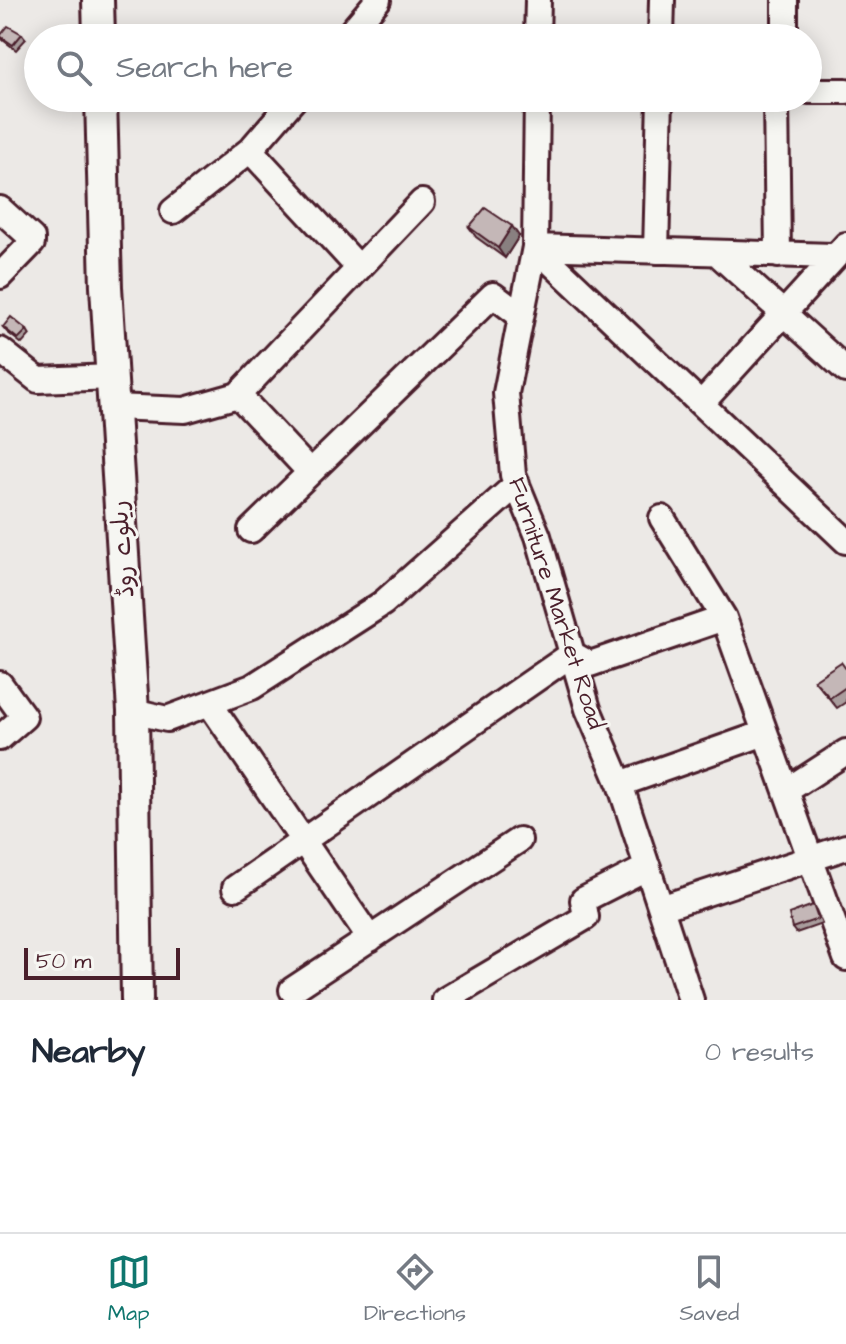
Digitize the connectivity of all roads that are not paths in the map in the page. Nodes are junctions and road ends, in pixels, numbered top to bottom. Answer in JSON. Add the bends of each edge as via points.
{"nodes":[{"id":1,"x":98,"y":0,"type":"edge"},
{"id":2,"x":378,"y":0,"type":"edge"},
{"id":3,"x":538,"y":0,"type":"edge"},
{"id":4,"x":662,"y":0,"type":"edge"},
{"id":5,"x":785,"y":0,"type":"edge"},
{"id":6,"x":99,"y":24,"type":"edge"},
{"id":7,"x":358,"y":24,"type":"edge"},
{"id":8,"x":537,"y":24,"type":"edge"},
{"id":9,"x":661,"y":24,"type":"edge"},
{"id":10,"x":785,"y":24,"type":"edge"},
{"id":11,"x":822,"y":91,"type":"edge"},
{"id":12,"x":846,"y":91,"type":"edge"},
{"id":13,"x":102,"y":112,"type":"edge"},
{"id":14,"x":283,"y":112,"type":"edge"},
{"id":15,"x":537,"y":112,"type":"edge"},
{"id":16,"x":660,"y":112,"type":"edge"},
{"id":17,"x":776,"y":112,"type":"edge"},
{"id":18,"x":250,"y":150,"type":"junction"},
{"id":19,"x":422,"y":202,"type":"dead end"},
{"id":20,"x":0,"y":209,"type":"edge"},
{"id":21,"x":173,"y":211,"type":"dead end"},
{"id":22,"x":535,"y":247,"type":"junction"},
{"id":23,"x":839,"y":250,"type":"edge"},
{"id":24,"x":656,"y":251,"type":"junction"},
{"id":25,"x":717,"y":253,"type":"junction"},
{"id":26,"x":778,"y":255,"type":"junction"},
{"id":27,"x":359,"y":268,"type":"junction"},
{"id":28,"x":0,"y":276,"type":"edge"},
{"id":29,"x":784,"y":313,"type":"junction"},
{"id":30,"x":521,"y":316,"type":"junction"},
{"id":31,"x":0,"y":350,"type":"edge"},
{"id":32,"x":846,"y":370,"type":"edge"},
{"id":33,"x":112,"y":377,"type":"junction"},
{"id":34,"x":238,"y":395,"type":"junction"},
{"id":35,"x":701,"y":404,"type":"junction"},
{"id":36,"x":114,"y":407,"type":"junction"},
{"id":37,"x":310,"y":472,"type":"junction"},
{"id":38,"x":517,"y":484,"type":"junction"},
{"id":39,"x":662,"y":518,"type":"dead end"},
{"id":40,"x":251,"y":530,"type":"dead end"},
{"id":41,"x":846,"y":541,"type":"edge"},
{"id":42,"x":724,"y":618,"type":"junction"},
{"id":43,"x":572,"y":654,"type":"junction"},
{"id":44,"x":0,"y":684,"type":"edge"},
{"id":45,"x":210,"y":704,"type":"junction"},
{"id":46,"x":133,"y":711,"type":"junction"},
{"id":47,"x":765,"y":733,"type":"junction"},
{"id":48,"x":0,"y":738,"type":"edge"},
{"id":49,"x":846,"y":752,"type":"edge"},
{"id":50,"x":620,"y":784,"type":"junction"},
{"id":51,"x":786,"y":791,"type":"junction"},
{"id":52,"x":305,"y":840,"type":"junction"},
{"id":53,"x":519,"y":840,"type":"dead end"},
{"id":54,"x":846,"y":847,"type":"edge"},
{"id":55,"x":811,"y":859,"type":"junction"},
{"id":56,"x":648,"y":867,"type":"junction"},
{"id":57,"x":235,"y":888,"type":"dead end"},
{"id":58,"x":661,"y":908,"type":"junction"},
{"id":59,"x":370,"y":939,"type":"junction"},
{"id":60,"x":846,"y":958,"type":"edge"},
{"id":61,"x":292,"y":990,"type":"dead end"},
{"id":62,"x":684,"y":998,"type":"edge"},
{"id":63,"x":137,"y":1000,"type":"edge"},
{"id":64,"x":445,"y":1000,"type":"edge"}],
"edges":[{"from":1,"to":6,"type":"street"},
{"from":2,"to":7,"type":"street"},
{"from":3,"to":8,"type":"street"},
{"from":4,"to":9,"type":"street"},
{"from":5,"to":10,"type":"street"},
{"from":11,"to":12,"type":"street"},
{"from":13,"to":33,"type":"street","name":"ریلوے روڈ"},
{"from":14,"to":18,"type":"street"},
{"from":15,"to":22,"type":"street","name":"Furniture Market Road"},
{"from":16,"to":24,"type":"street"},
{"from":17,"to":26,"type":"street"},
{"from":18,"to":21,"type":"street"},
{"from":18,"to":27,"type":"street"},
{"from":19,"to":27,"type":"street"},
{"from":20,"to":28,"type":"street","via":[[32,238]]},
{"from":22,"to":24,"type":"street"},
{"from":22,"to":30,"type":"street","name":"Furniture Market Road"},
{"from":22,"to":35,"type":"street"},
{"from":23,"to":26,"type":"street"},
{"from":23,"to":29,"type":"street"},
{"from":24,"to":25,"type":"street"},
{"from":25,"to":26,"type":"street"},
{"from":25,"to":29,"type":"street"},
{"from":27,"to":34,"type":"street"},
{"from":29,"to":32,"type":"street"},
{"from":29,"to":35,"type":"street"},
{"from":30,"to":37,"type":"street","via":[[493,295]]},
{"from":30,"to":38,"type":"street","name":"Furniture Market Road","via":[[506,393]]},
{"from":31,"to":33,"type":"street","via":[[38,380]]},
{"from":33,"to":36,"type":"street","name":"ریلوے روڈ"},
{"from":34,"to":36,"type":"street","via":[[185,410]]},
{"from":34,"to":37,"type":"street"},
{"from":35,"to":41,"type":"street"},
{"from":36,"to":46,"type":"street","name":"ریلوے روڈ"},
{"from":37,"to":40,"type":"street"},
{"from":38,"to":43,"type":"street","name":"Furniture Market Road"},
{"from":38,"to":45,"type":"street","via":[[383,603],[252,687]]},
{"from":39,"to":42,"type":"street"},
{"from":42,"to":43,"type":"street","via":[[590,664]]},
{"from":42,"to":47,"type":"street"},
{"from":43,"to":50,"type":"street","name":"Furniture Market Road","via":[[588,709]]},
{"from":43,"to":52,"type":"street"},
{"from":44,"to":48,"type":"street","via":[[24,717]]},
{"from":45,"to":46,"type":"street","via":[[167,719]]},
{"from":45,"to":52,"type":"street"},
{"from":46,"to":63,"type":"street","name":"ریلوے روڈ"},
{"from":47,"to":50,"type":"street"},
{"from":47,"to":51,"type":"street"},
{"from":49,"to":51,"type":"street"},
{"from":50,"to":56,"type":"street","name":"Furniture Market Road"},
{"from":51,"to":55,"type":"street"},
{"from":52,"to":57,"type":"street"},
{"from":52,"to":59,"type":"street"},
{"from":53,"to":59,"type":"street"},
{"from":54,"to":55,"type":"street"},
{"from":55,"to":58,"type":"street"},
{"from":55,"to":60,"type":"street"},
{"from":56,"to":58,"type":"street","name":"Furniture Market Road"},
{"from":56,"to":64,"type":"street","via":[[583,900],[586,917]]},
{"from":58,"to":62,"type":"street","name":"Furniture Market Road"},
{"from":59,"to":61,"type":"street"}]}
